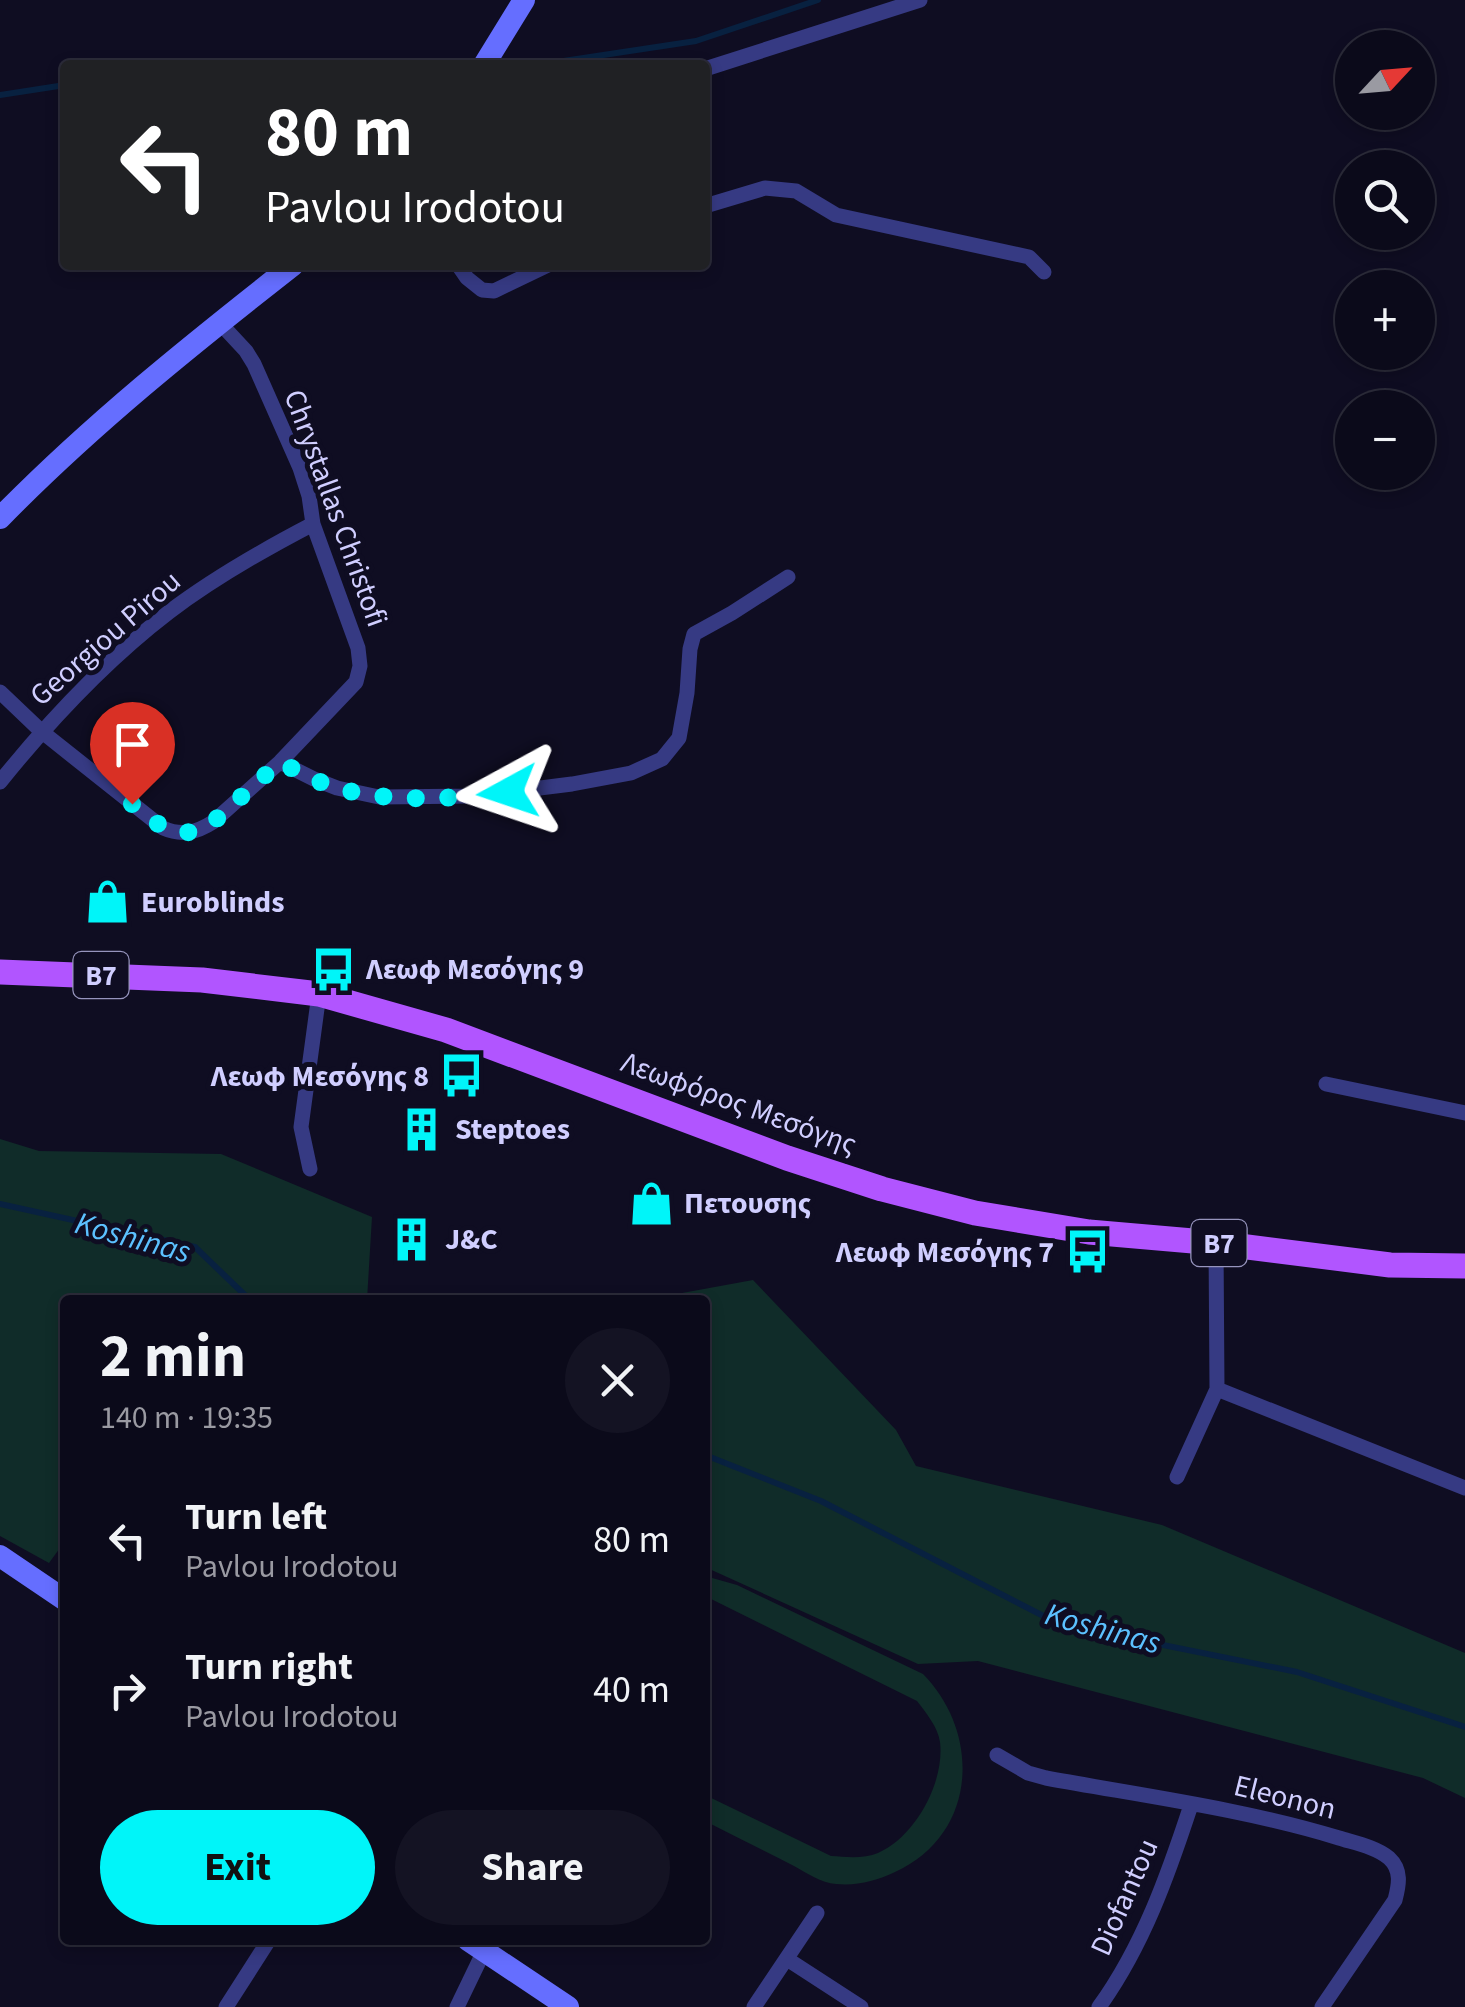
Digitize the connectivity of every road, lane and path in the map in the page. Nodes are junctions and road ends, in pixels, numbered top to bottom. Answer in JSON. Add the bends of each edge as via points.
{"nodes":[{"id":1,"x":524,"y":0,"type":"edge"},
{"id":2,"x":920,"y":0,"type":"edge"},
{"id":3,"x":487,"y":60,"type":"edge"},
{"id":4,"x":710,"y":67,"type":"edge"},
{"id":5,"x":710,"y":204,"type":"edge"},
{"id":6,"x":287,"y":270,"type":"edge"},
{"id":7,"x":461,"y":270,"type":"edge"},
{"id":8,"x":538,"y":270,"type":"edge"},
{"id":9,"x":1044,"y":272,"type":"dead end"},
{"id":10,"x":219,"y":322,"type":"junction"},
{"id":11,"x":0,"y":518,"type":"edge"},
{"id":12,"x":314,"y":524,"type":"junction"},
{"id":13,"x":788,"y":577,"type":"dead end"},
{"id":14,"x":0,"y":692,"type":"edge"},
{"id":15,"x":41,"y":731,"type":"junction"},
{"id":16,"x":280,"y":762,"type":"junction"},
{"id":17,"x":0,"y":782,"type":"edge"},
{"id":18,"x":0,"y":972,"type":"edge"},
{"id":19,"x":319,"y":994,"type":"junction"},
{"id":20,"x":1326,"y":1084,"type":"dead end"},
{"id":21,"x":1465,"y":1112,"type":"edge"},
{"id":22,"x":310,"y":1169,"type":"dead end"},
{"id":23,"x":1216,"y":1243,"type":"junction"},
{"id":24,"x":1465,"y":1266,"type":"edge"},
{"id":25,"x":1217,"y":1389,"type":"junction"},
{"id":26,"x":1177,"y":1477,"type":"dead end"},
{"id":27,"x":1465,"y":1488,"type":"edge"},
{"id":28,"x":0,"y":1556,"type":"edge"},
{"id":29,"x":60,"y":1597,"type":"edge"},
{"id":30,"x":998,"y":1755,"type":"dead end"},
{"id":31,"x":1191,"y":1805,"type":"junction"},
{"id":32,"x":817,"y":1913,"type":"dead end"},
{"id":33,"x":266,"y":1945,"type":"edge"},
{"id":34,"x":476,"y":1946,"type":"edge"},
{"id":35,"x":787,"y":1959,"type":"junction"},
{"id":36,"x":226,"y":2007,"type":"edge"},
{"id":37,"x":457,"y":2007,"type":"edge"},
{"id":38,"x":568,"y":2007,"type":"edge"},
{"id":39,"x":754,"y":2007,"type":"edge"},
{"id":40,"x":861,"y":2007,"type":"edge"},
{"id":41,"x":1099,"y":2007,"type":"edge"},
{"id":42,"x":1322,"y":2007,"type":"edge"}],
"edges":[{"from":1,"to":3,"type":"street"},
{"from":2,"to":4,"type":"street"},
{"from":5,"to":9,"type":"street","via":[[765,188],[796,191],[836,215],[1028,258]]},
{"from":6,"to":10,"type":"street"},
{"from":7,"to":8,"type":"street","via":[[482,290],[494,292]]},
{"from":10,"to":11,"type":"street","via":[[74,445]]},
{"from":10,"to":12,"type":"street","name":"Chrystallas Christofi","via":[[254,364],[300,468]]},
{"from":12,"to":15,"type":"street","name":"Georgiou Pirou","via":[[168,613]]},
{"from":12,"to":16,"type":"street","name":"Chrystallas Christofi","via":[[360,666],[356,682]]},
{"from":13,"to":16,"type":"street","via":[[694,634],[680,738],[662,759],[631,773],[476,796],[380,797],[336,788]]},
{"from":14,"to":15,"type":"street"},
{"from":15,"to":16,"type":"street","via":[[175,833],[213,822]]},
{"from":15,"to":17,"type":"street","name":"Georgiou Pirou"},
{"from":18,"to":19,"type":"main road","name":"Λεωφόρος Μεσόγης","number":"B7","via":[[202,980]]},
{"from":19,"to":22,"type":"street","via":[[301,1127]]},
{"from":19,"to":23,"type":"main road","name":"Λεωφόρος Μεσόγης","number":"B7","via":[[446,1030],[882,1189],[1022,1222]]},
{"from":20,"to":21,"type":"street"},
{"from":23,"to":24,"type":"main road","name":"Λεωφόρος Μεσόγης","number":"B7","via":[[1390,1265]]},
{"from":23,"to":25,"type":"street"},
{"from":25,"to":26,"type":"street"},
{"from":25,"to":27,"type":"street"},
{"from":28,"to":29,"type":"street"},
{"from":30,"to":31,"type":"street","name":"Eleonon","via":[[1046,1778]]},
{"from":31,"to":41,"type":"street","name":"Diofantou","via":[[1151,1914]]},
{"from":31,"to":42,"type":"street","name":"Eleonon","via":[[1302,1827],[1369,1848],[1396,1866],[1394,1900]]},
{"from":32,"to":35,"type":"street"},
{"from":33,"to":36,"type":"street"},
{"from":34,"to":37,"type":"street"},
{"from":34,"to":38,"type":"street"},
{"from":35,"to":39,"type":"street"},
{"from":35,"to":40,"type":"street"}]}
